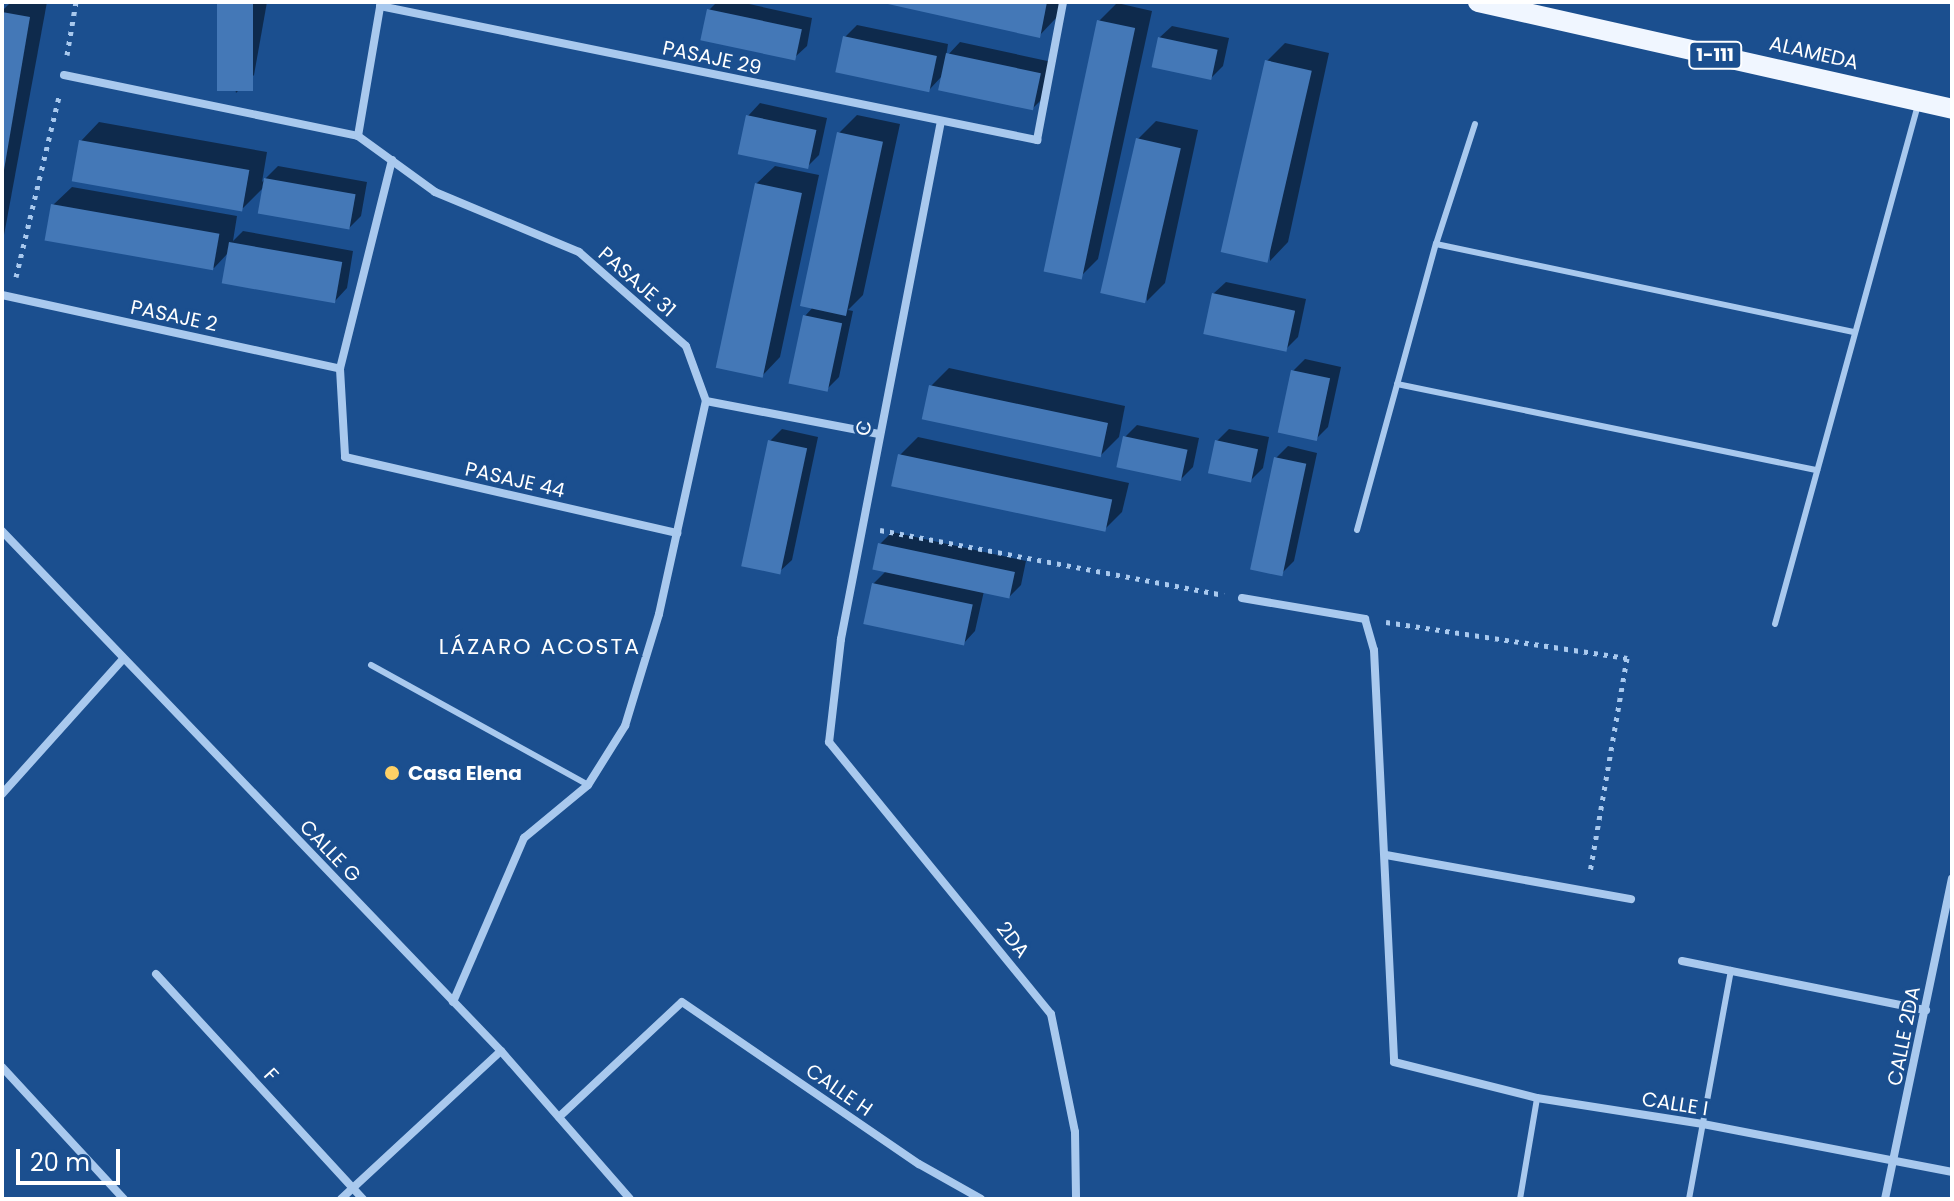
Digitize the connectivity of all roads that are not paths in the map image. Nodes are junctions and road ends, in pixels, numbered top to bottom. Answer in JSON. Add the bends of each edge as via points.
{"nodes":[{"id":1,"x":1063,"y":2,"type":"edge"},
{"id":2,"x":1478,"y":2,"type":"edge"},
{"id":3,"x":381,"y":4,"type":"edge"},
{"id":4,"x":64,"y":75,"type":"road end"},
{"id":5,"x":1919,"y":101,"type":"junction"},
{"id":6,"x":1952,"y":109,"type":"edge"},
{"id":7,"x":941,"y":121,"type":"junction"},
{"id":8,"x":1475,"y":124,"type":"dead end"},
{"id":9,"x":358,"y":136,"type":"junction"},
{"id":10,"x":392,"y":160,"type":"junction"},
{"id":11,"x":1436,"y":244,"type":"junction"},
{"id":12,"x":6,"y":296,"type":"edge"},
{"id":13,"x":1855,"y":332,"type":"junction"},
{"id":14,"x":340,"y":369,"type":"junction"},
{"id":15,"x":1397,"y":384,"type":"junction"},
{"id":16,"x":706,"y":401,"type":"junction"},
{"id":17,"x":879,"y":434,"type":"junction"},
{"id":18,"x":1817,"y":470,"type":"junction"},
{"id":19,"x":1357,"y":530,"type":"dead end"},
{"id":20,"x":2,"y":531,"type":"edge"},
{"id":21,"x":677,"y":533,"type":"junction"},
{"id":22,"x":1242,"y":598,"type":"road end"},
{"id":23,"x":1775,"y":624,"type":"dead end"},
{"id":24,"x":123,"y":659,"type":"junction"},
{"id":25,"x":371,"y":665,"type":"dead end"},
{"id":26,"x":829,"y":742,"type":"joint"},
{"id":27,"x":588,"y":785,"type":"junction"},
{"id":28,"x":2,"y":794,"type":"edge"},
{"id":29,"x":1386,"y":855,"type":"junction"},
{"id":30,"x":1952,"y":879,"type":"edge"},
{"id":31,"x":1631,"y":899,"type":"dead end"},
{"id":32,"x":1682,"y":961,"type":"dead end"},
{"id":33,"x":1731,"y":970,"type":"junction"},
{"id":34,"x":156,"y":974,"type":"dead end"},
{"id":35,"x":453,"y":1002,"type":"junction"},
{"id":36,"x":1926,"y":1010,"type":"junction"},
{"id":37,"x":501,"y":1051,"type":"junction"},
{"id":38,"x":2,"y":1067,"type":"edge"},
{"id":39,"x":1537,"y":1098,"type":"junction"},
{"id":40,"x":559,"y":1117,"type":"junction"},
{"id":41,"x":1703,"y":1124,"type":"junction"},
{"id":42,"x":1894,"y":1161,"type":"junction"},
{"id":43,"x":1952,"y":1172,"type":"edge"},
{"id":44,"x":353,"y":1188,"type":"junction"},
{"id":45,"x":124,"y":1199,"type":"edge"},
{"id":46,"x":341,"y":1199,"type":"edge"},
{"id":47,"x":363,"y":1199,"type":"edge"},
{"id":48,"x":630,"y":1199,"type":"edge"},
{"id":49,"x":981,"y":1199,"type":"edge"},
{"id":50,"x":1076,"y":1199,"type":"edge"},
{"id":51,"x":1520,"y":1199,"type":"edge"},
{"id":52,"x":1689,"y":1199,"type":"edge"},
{"id":53,"x":1885,"y":1199,"type":"edge"}],
"edges":[{"from":1,"to":7,"type":"street","name":"PASAJE 29","via":[[1037,140]]},
{"from":2,"to":5,"type":"main road","name":"ALAMEDA","number":"1-111"},
{"from":3,"to":7,"type":"street","name":"PASAJE 29"},
{"from":3,"to":9,"type":"street"},
{"from":4,"to":9,"type":"street"},
{"from":5,"to":6,"type":"main road","name":"ALAMEDA","number":"1-111"},
{"from":5,"to":13,"type":"lane"},
{"from":7,"to":17,"type":"street","name":"C"},
{"from":8,"to":11,"type":"lane"},
{"from":9,"to":10,"type":"street","name":"PASAJE 31"},
{"from":10,"to":14,"type":"street"},
{"from":10,"to":16,"type":"street","name":"PASAJE 31","via":[[435,192],[579,252],[686,346]]},
{"from":11,"to":13,"type":"lane"},
{"from":11,"to":15,"type":"lane"},
{"from":12,"to":14,"type":"street","name":"PASAJE 2"},
{"from":13,"to":18,"type":"lane"},
{"from":14,"to":21,"type":"street","name":"PASAJE 44","via":[[345,457]]},
{"from":15,"to":18,"type":"lane"},
{"from":15,"to":19,"type":"lane"},
{"from":16,"to":17,"type":"street"},
{"from":16,"to":21,"type":"street"},
{"from":17,"to":26,"type":"street","name":"C","via":[[841,639]]},
{"from":18,"to":23,"type":"lane"},
{"from":20,"to":24,"type":"street","name":"CALLE G"},
{"from":21,"to":27,"type":"street","via":[[625,726]]},
{"from":22,"to":29,"type":"street","via":[[1365,619],[1374,650]]},
{"from":24,"to":28,"type":"street"},
{"from":24,"to":35,"type":"street","name":"CALLE G"},
{"from":25,"to":27,"type":"lane"},
{"from":26,"to":50,"type":"street","name":"2DA","via":[[1051,1014],[1075,1132]]},
{"from":27,"to":35,"type":"street","via":[[524,838]]},
{"from":29,"to":31,"type":"street"},
{"from":29,"to":39,"type":"street","name":"CALLE I","via":[[1394,1062]]},
{"from":30,"to":36,"type":"street","name":"CALLE 2DA"},
{"from":32,"to":33,"type":"street"},
{"from":33,"to":36,"type":"street"},
{"from":33,"to":41,"type":"lane"},
{"from":34,"to":44,"type":"street","name":"F"},
{"from":35,"to":37,"type":"street","name":"CALLE G"},
{"from":36,"to":42,"type":"street","name":"CALLE 2DA"},
{"from":37,"to":40,"type":"street","name":"CALLE G"},
{"from":37,"to":44,"type":"street"},
{"from":38,"to":45,"type":"street"},
{"from":39,"to":41,"type":"street","name":"CALLE I"},
{"from":39,"to":51,"type":"lane"},
{"from":40,"to":48,"type":"street","name":"CALLE G"},
{"from":40,"to":49,"type":"street","name":"CALLE H","via":[[682,1002],[919,1164]]},
{"from":41,"to":42,"type":"street","name":"CALLE I"},
{"from":41,"to":52,"type":"lane"},
{"from":42,"to":43,"type":"street","name":"CALLE I"},
{"from":42,"to":53,"type":"street","name":"CALLE 2DA"},
{"from":44,"to":46,"type":"street"},
{"from":44,"to":47,"type":"street","name":"F"}]}
